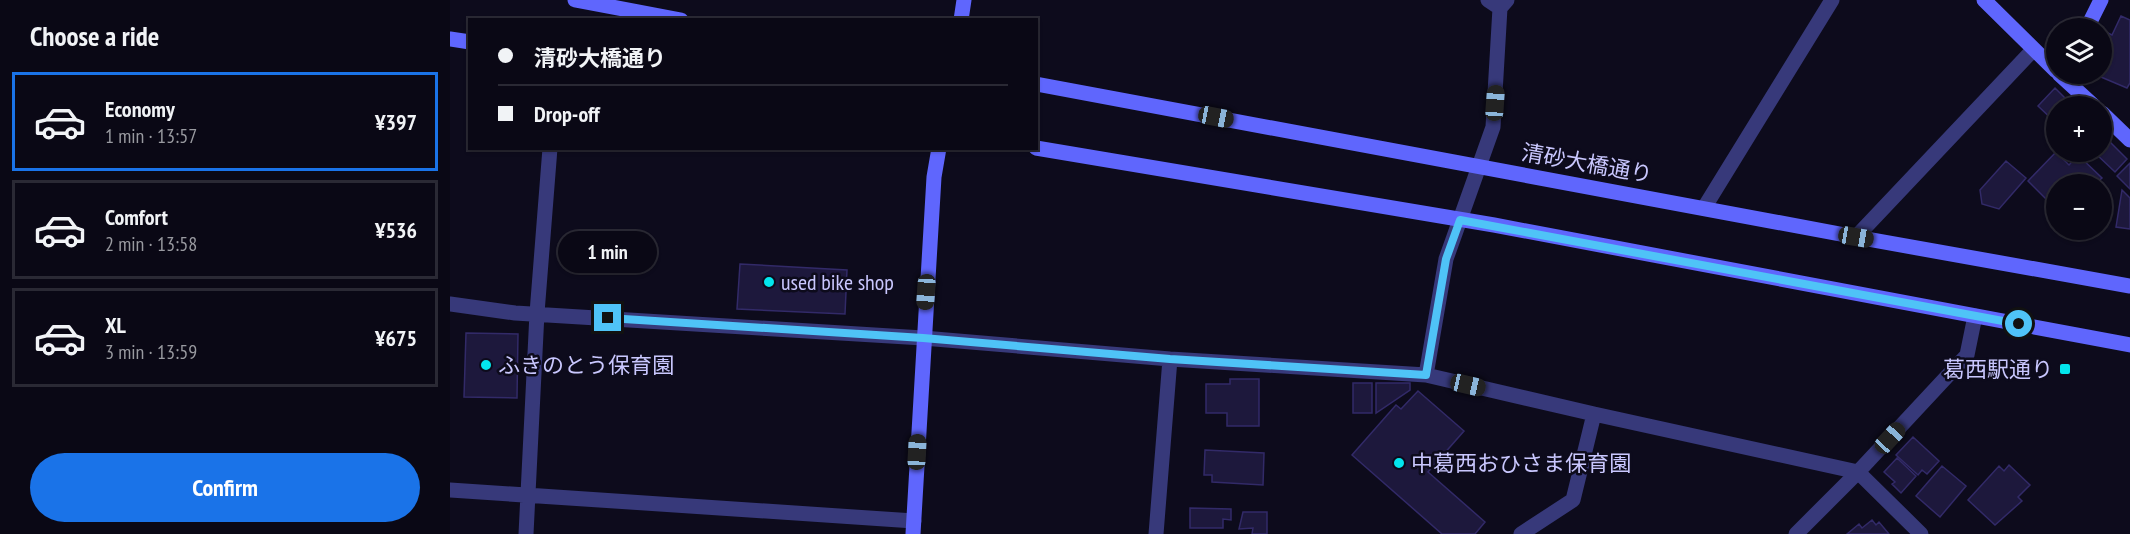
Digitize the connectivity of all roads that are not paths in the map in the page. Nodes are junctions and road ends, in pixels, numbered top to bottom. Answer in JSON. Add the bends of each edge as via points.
{"nodes":[{"id":1,"x":575,"y":0,"type":"edge"},
{"id":2,"x":964,"y":0,"type":"edge"},
{"id":3,"x":1832,"y":0,"type":"edge"},
{"id":4,"x":1984,"y":0,"type":"edge"},
{"id":5,"x":2101,"y":0,"type":"edge"},
{"id":6,"x":1498,"y":3,"type":"edge"},
{"id":7,"x":670,"y":18,"type":"edge"},
{"id":8,"x":961,"y":18,"type":"edge"},
{"id":9,"x":2092,"y":18,"type":"edge"},
{"id":10,"x":450,"y":39,"type":"edge"},
{"id":11,"x":468,"y":42,"type":"edge"},
{"id":12,"x":2033,"y":50,"type":"junction"},
{"id":13,"x":2046,"y":61,"type":"edge"},
{"id":14,"x":1038,"y":84,"type":"edge"},
{"id":15,"x":2071,"y":84,"type":"edge"},
{"id":16,"x":2084,"y":96,"type":"edge"},
{"id":17,"x":2112,"y":123,"type":"edge"},
{"id":18,"x":2130,"y":140,"type":"edge"},
{"id":19,"x":1038,"y":148,"type":"edge"},
{"id":20,"x":550,"y":150,"type":"edge"},
{"id":21,"x":939,"y":150,"type":"edge"},
{"id":22,"x":1479,"y":166,"type":"junction"},
{"id":23,"x":1704,"y":208,"type":"junction"},
{"id":24,"x":1460,"y":220,"type":"junction"},
{"id":25,"x":1856,"y":237,"type":"junction"},
{"id":26,"x":2130,"y":286,"type":"edge"},
{"id":27,"x":450,"y":304,"type":"edge"},
{"id":28,"x":537,"y":314,"type":"junction"},
{"id":29,"x":1974,"y":316,"type":"junction"},
{"id":30,"x":923,"y":338,"type":"junction"},
{"id":31,"x":2130,"y":345,"type":"edge"},
{"id":32,"x":1170,"y":359,"type":"junction"},
{"id":33,"x":1426,"y":375,"type":"junction"},
{"id":34,"x":1594,"y":414,"type":"junction"},
{"id":35,"x":1858,"y":472,"type":"junction"},
{"id":36,"x":450,"y":490,"type":"edge"},
{"id":37,"x":528,"y":496,"type":"junction"},
{"id":38,"x":914,"y":527,"type":"edge"},
{"id":39,"x":526,"y":534,"type":"edge"},
{"id":40,"x":1156,"y":534,"type":"edge"},
{"id":41,"x":1521,"y":534,"type":"edge"},
{"id":42,"x":1796,"y":534,"type":"edge"},
{"id":43,"x":1921,"y":534,"type":"edge"}],
"edges":[{"from":1,"to":7,"type":"main road"},
{"from":2,"to":8,"type":"main road"},
{"from":3,"to":23,"type":"street"},
{"from":4,"to":12,"type":"main road"},
{"from":5,"to":9,"type":"main road"},
{"from":6,"to":22,"type":"street","via":[[1493,127]]},
{"from":10,"to":11,"type":"main road"},
{"from":12,"to":13,"type":"main road"},
{"from":12,"to":25,"type":"street"},
{"from":14,"to":22,"type":"main road","name":"清砂大橋通り"},
{"from":15,"to":16,"type":"main road"},
{"from":17,"to":18,"type":"main road"},
{"from":19,"to":24,"type":"main road"},
{"from":20,"to":28,"type":"street"},
{"from":21,"to":30,"type":"main road"},
{"from":22,"to":23,"type":"main road","name":"清砂大橋通り"},
{"from":22,"to":24,"type":"street"},
{"from":23,"to":25,"type":"main road","name":"清砂大橋通り"},
{"from":24,"to":29,"type":"main road"},
{"from":24,"to":33,"type":"street","via":[[1446,259]]},
{"from":25,"to":26,"type":"main road","name":"清砂大橋通り"},
{"from":27,"to":28,"type":"street"},
{"from":28,"to":30,"type":"street"},
{"from":28,"to":37,"type":"street"},
{"from":29,"to":31,"type":"main road"},
{"from":29,"to":35,"type":"street","via":[[1967,355]]},
{"from":30,"to":32,"type":"street"},
{"from":30,"to":38,"type":"main road"},
{"from":32,"to":33,"type":"street"},
{"from":32,"to":40,"type":"street"},
{"from":33,"to":34,"type":"street"},
{"from":34,"to":35,"type":"street"},
{"from":34,"to":41,"type":"street","via":[[1573,500]]},
{"from":35,"to":42,"type":"street"},
{"from":35,"to":43,"type":"street"},
{"from":36,"to":37,"type":"street"},
{"from":37,"to":38,"type":"street"},
{"from":37,"to":39,"type":"street"}]}
